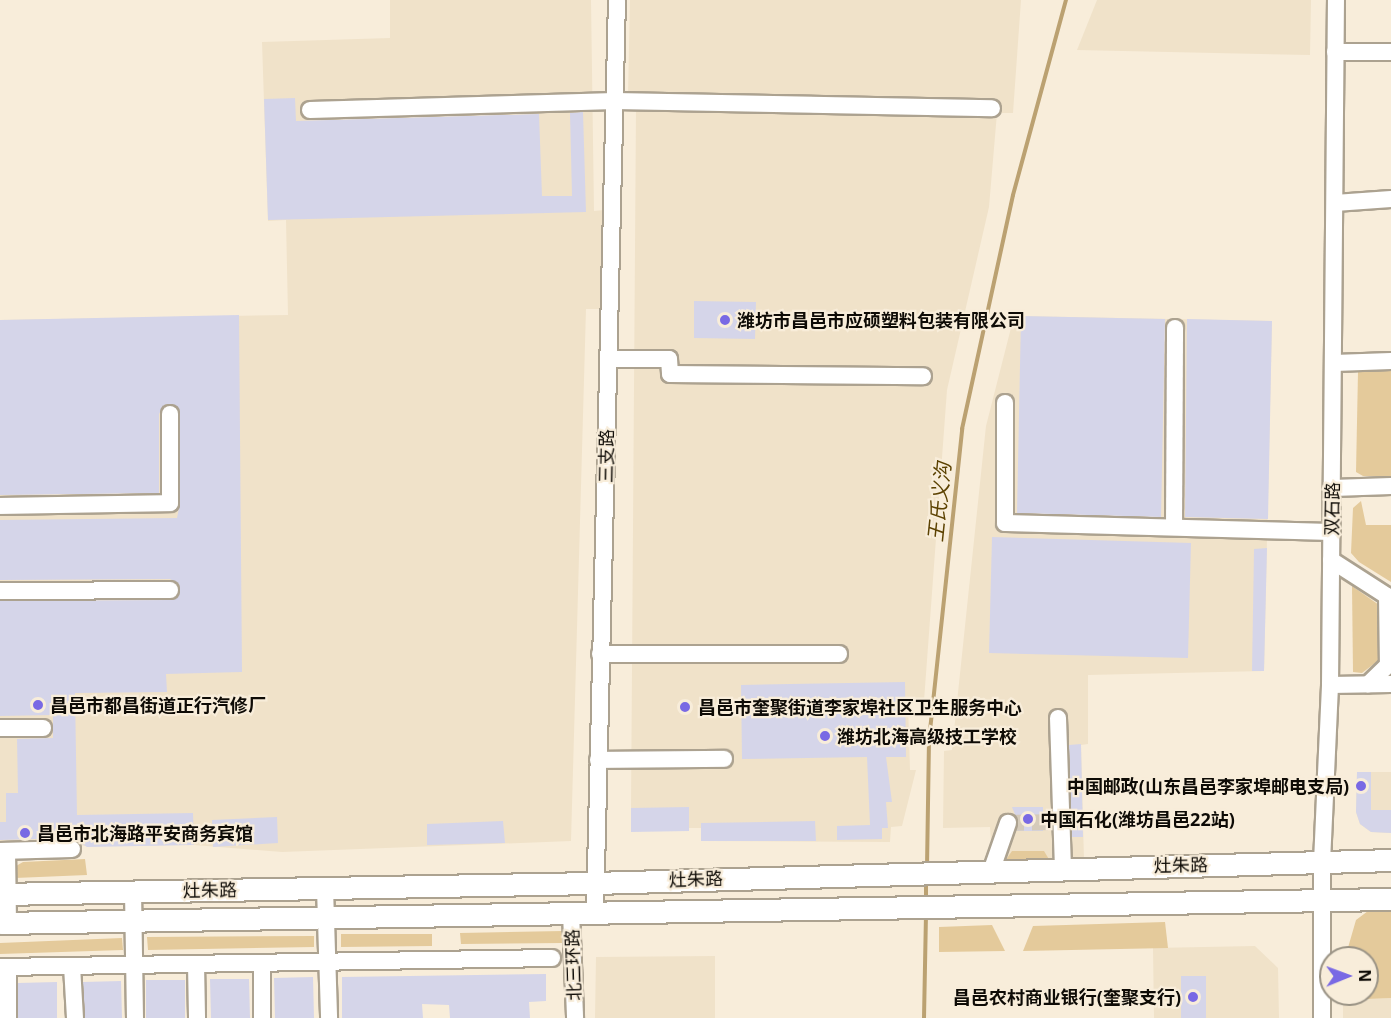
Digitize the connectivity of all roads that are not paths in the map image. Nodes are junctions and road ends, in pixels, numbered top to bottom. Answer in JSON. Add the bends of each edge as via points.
{"nodes":[{"id":1,"x":617,"y":0,"type":"edge"},
{"id":2,"x":1336,"y":0,"type":"edge"},
{"id":3,"x":1335,"y":52,"type":"junction"},
{"id":4,"x":1391,"y":52,"type":"edge"},
{"id":5,"x":615,"y":101,"type":"junction"},
{"id":6,"x":992,"y":108,"type":"dead end"},
{"id":7,"x":310,"y":110,"type":"dead end"},
{"id":8,"x":1391,"y":199,"type":"edge"},
{"id":9,"x":1335,"y":202,"type":"junction"},
{"id":10,"x":1175,"y":328,"type":"dead end"},
{"id":11,"x":608,"y":359,"type":"junction"},
{"id":12,"x":1391,"y":361,"type":"edge"},
{"id":13,"x":1334,"y":363,"type":"junction"},
{"id":14,"x":923,"y":376,"type":"dead end"},
{"id":15,"x":1005,"y":403,"type":"dead end"},
{"id":16,"x":170,"y":414,"type":"dead end"},
{"id":17,"x":1391,"y":486,"type":"edge"},
{"id":18,"x":1332,"y":488,"type":"junction"},
{"id":19,"x":0,"y":506,"type":"edge"},
{"id":20,"x":1174,"y":527,"type":"junction"},
{"id":21,"x":1332,"y":532,"type":"junction"},
{"id":22,"x":1331,"y":560,"type":"junction"},
{"id":23,"x":170,"y":590,"type":"dead end"},
{"id":24,"x":0,"y":591,"type":"edge"},
{"id":25,"x":600,"y":654,"type":"junction"},
{"id":26,"x":839,"y":654,"type":"dead end"},
{"id":27,"x":1368,"y":684,"type":"junction"},
{"id":28,"x":1391,"y":684,"type":"edge"},
{"id":29,"x":1330,"y":685,"type":"junction"},
{"id":30,"x":1058,"y":718,"type":"dead end"},
{"id":31,"x":0,"y":728,"type":"edge"},
{"id":32,"x":43,"y":728,"type":"dead end"},
{"id":33,"x":724,"y":759,"type":"dead end"},
{"id":34,"x":598,"y":760,"type":"junction"},
{"id":35,"x":1008,"y":823,"type":"dead end"},
{"id":36,"x":72,"y":849,"type":"dead end"},
{"id":37,"x":3,"y":851,"type":"edge"},
{"id":38,"x":1391,"y":860,"type":"edge"},
{"id":39,"x":1322,"y":862,"type":"junction"},
{"id":40,"x":993,"y":868,"type":"junction"},
{"id":41,"x":1063,"y":868,"type":"junction"},
{"id":42,"x":594,"y":883,"type":"junction"},
{"id":43,"x":325,"y":888,"type":"junction"},
{"id":44,"x":133,"y":891,"type":"junction"},
{"id":45,"x":4,"y":894,"type":"edge"},
{"id":46,"x":1391,"y":899,"type":"edge"},
{"id":47,"x":1322,"y":901,"type":"junction"},
{"id":48,"x":571,"y":912,"type":"junction"},
{"id":49,"x":595,"y":912,"type":"junction"},
{"id":50,"x":325,"y":917,"type":"junction"},
{"id":51,"x":133,"y":921,"type":"junction"},
{"id":52,"x":4,"y":923,"type":"edge"},
{"id":53,"x":552,"y":958,"type":"dead end"},
{"id":54,"x":328,"y":962,"type":"junction"},
{"id":55,"x":262,"y":963,"type":"junction"},
{"id":56,"x":196,"y":964,"type":"junction"},
{"id":57,"x":135,"y":965,"type":"junction"},
{"id":58,"x":72,"y":966,"type":"junction"},
{"id":59,"x":4,"y":967,"type":"edge"},
{"id":60,"x":8,"y":1018,"type":"edge"},
{"id":61,"x":75,"y":1018,"type":"edge"},
{"id":62,"x":135,"y":1018,"type":"edge"},
{"id":63,"x":197,"y":1018,"type":"edge"},
{"id":64,"x":262,"y":1018,"type":"edge"},
{"id":65,"x":329,"y":1018,"type":"edge"},
{"id":66,"x":575,"y":1018,"type":"edge"},
{"id":67,"x":1322,"y":1018,"type":"edge"}],
"edges":[{"from":1,"to":5,"type":"street","name":"三支路"},
{"from":2,"to":3,"type":"street","name":"双石路"},
{"from":3,"to":4,"type":"street"},
{"from":3,"to":9,"type":"street","name":"双石路"},
{"from":5,"to":6,"type":"street"},
{"from":5,"to":7,"type":"street"},
{"from":5,"to":11,"type":"street","name":"三支路"},
{"from":8,"to":9,"type":"street"},
{"from":9,"to":13,"type":"street","name":"双石路"},
{"from":10,"to":20,"type":"street"},
{"from":11,"to":14,"type":"street","via":[[669,359],[670,374]]},
{"from":11,"to":25,"type":"street","name":"三支路"},
{"from":12,"to":13,"type":"street"},
{"from":13,"to":18,"type":"street","name":"双石路"},
{"from":15,"to":20,"type":"street","via":[[1005,523]]},
{"from":16,"to":19,"type":"street","via":[[170,503]]},
{"from":17,"to":18,"type":"street"},
{"from":18,"to":21,"type":"street","name":"双石路"},
{"from":20,"to":21,"type":"street"},
{"from":21,"to":22,"type":"street","name":"双石路"},
{"from":22,"to":27,"type":"street","via":[[1387,596],[1388,665]]},
{"from":22,"to":29,"type":"street","name":"双石路"},
{"from":23,"to":24,"type":"street"},
{"from":25,"to":26,"type":"street"},
{"from":25,"to":34,"type":"street","name":"三支路"},
{"from":27,"to":28,"type":"street"},
{"from":27,"to":29,"type":"street"},
{"from":29,"to":39,"type":"street","name":"双石路"},
{"from":30,"to":41,"type":"street"},
{"from":31,"to":32,"type":"street"},
{"from":33,"to":34,"type":"street"},
{"from":34,"to":42,"type":"street","name":"三支路"},
{"from":35,"to":40,"type":"street"},
{"from":36,"to":37,"type":"street"},
{"from":37,"to":45,"type":"street"},
{"from":38,"to":39,"type":"main road","name":"灶朱路"},
{"from":39,"to":41,"type":"main road","name":"灶朱路"},
{"from":39,"to":47,"type":"street","name":"双石路"},
{"from":40,"to":41,"type":"main road","name":"灶朱路"},
{"from":40,"to":42,"type":"main road","name":"灶朱路"},
{"from":42,"to":43,"type":"main road","name":"灶朱路"},
{"from":42,"to":49,"type":"street","name":"三支路"},
{"from":43,"to":44,"type":"main road","name":"灶朱路"},
{"from":43,"to":50,"type":"street"},
{"from":44,"to":45,"type":"main road","name":"灶朱路"},
{"from":44,"to":51,"type":"street"},
{"from":45,"to":52,"type":"street"},
{"from":46,"to":47,"type":"main road","name":"灶朱路"},
{"from":47,"to":49,"type":"main road","name":"灶朱路"},
{"from":47,"to":67,"type":"street","name":"双石路"},
{"from":48,"to":49,"type":"main road","name":"灶朱路"},
{"from":48,"to":50,"type":"main road","name":"灶朱路"},
{"from":48,"to":66,"type":"street","name":"北三环路"},
{"from":50,"to":51,"type":"main road","name":"灶朱路"},
{"from":50,"to":54,"type":"street"},
{"from":51,"to":52,"type":"main road","name":"灶朱路"},
{"from":51,"to":57,"type":"street"},
{"from":53,"to":54,"type":"street"},
{"from":54,"to":55,"type":"street"},
{"from":54,"to":65,"type":"street"},
{"from":55,"to":56,"type":"street"},
{"from":55,"to":64,"type":"street"},
{"from":56,"to":57,"type":"street"},
{"from":56,"to":63,"type":"street"},
{"from":57,"to":58,"type":"street"},
{"from":57,"to":62,"type":"street"},
{"from":58,"to":59,"type":"street"},
{"from":58,"to":61,"type":"street"},
{"from":59,"to":60,"type":"street"}]}
